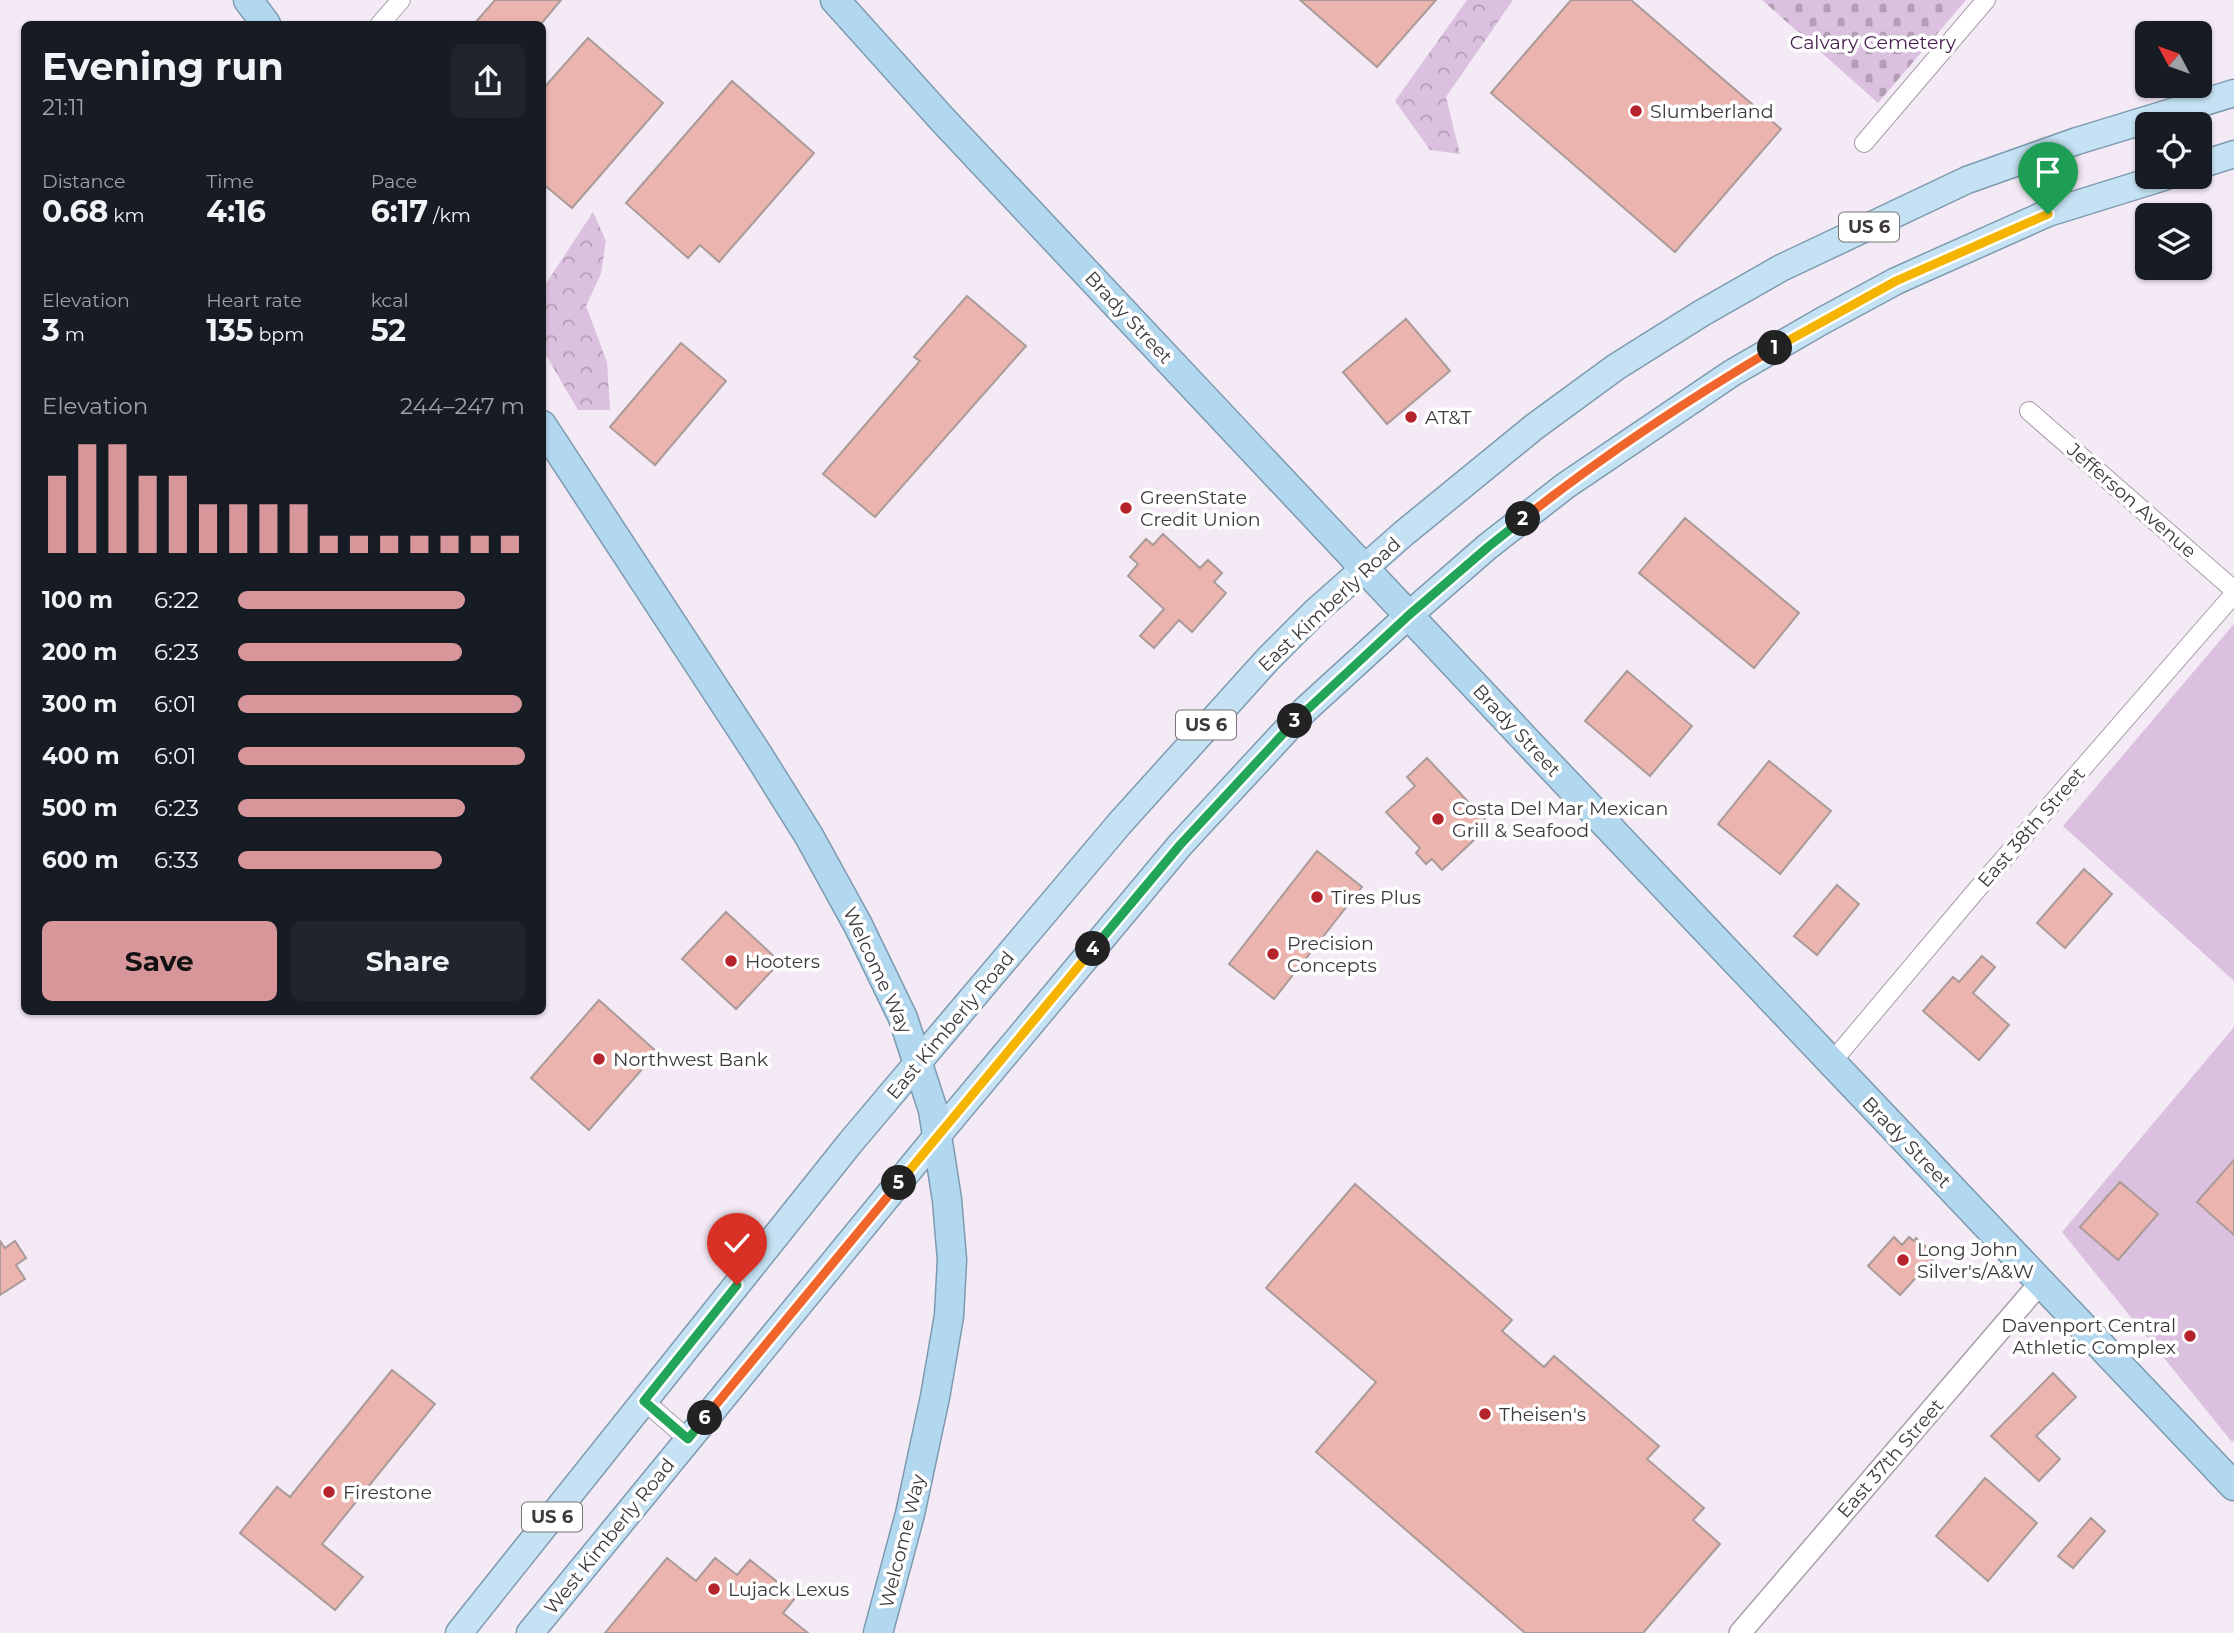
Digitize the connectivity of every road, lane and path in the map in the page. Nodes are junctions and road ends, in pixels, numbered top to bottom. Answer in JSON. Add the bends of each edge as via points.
{"nodes":[{"id":1,"x":248,"y":0,"type":"edge"},
{"id":2,"x":401,"y":0,"type":"edge"},
{"id":3,"x":835,"y":0,"type":"edge"},
{"id":4,"x":1986,"y":0,"type":"edge"},
{"id":5,"x":264,"y":21,"type":"edge"},
{"id":6,"x":383,"y":21,"type":"edge"},
{"id":7,"x":2234,"y":93,"type":"edge"},
{"id":8,"x":1864,"y":143,"type":"dead end"},
{"id":9,"x":2234,"y":154,"type":"edge"},
{"id":10,"x":2212,"y":161,"type":"edge"},
{"id":11,"x":2135,"y":186,"type":"edge"},
{"id":12,"x":2029,"y":411,"type":"dead end"},
{"id":13,"x":546,"y":431,"type":"edge"},
{"id":14,"x":1365,"y":568,"type":"junction"},
{"id":15,"x":2234,"y":592,"type":"edge"},
{"id":16,"x":1409,"y":615,"type":"junction"},
{"id":17,"x":1832,"y":1063,"type":"junction"},
{"id":18,"x":918,"y":1064,"type":"junction"},
{"id":19,"x":937,"y":1136,"type":"junction"},
{"id":20,"x":2040,"y":1283,"type":"junction"},
{"id":21,"x":644,"y":1401,"type":"junction"},
{"id":22,"x":688,"y":1439,"type":"junction"},
{"id":23,"x":2232,"y":1480,"type":"edge"},
{"id":24,"x":459,"y":1633,"type":"edge"},
{"id":25,"x":530,"y":1633,"type":"edge"},
{"id":26,"x":878,"y":1633,"type":"edge"},
{"id":27,"x":1740,"y":1633,"type":"edge"}],
"edges":[{"from":1,"to":5,"type":"highway"},
{"from":2,"to":6,"type":"street"},
{"from":3,"to":14,"type":"highway","name":"Brady Street"},
{"from":4,"to":8,"type":"street"},
{"from":7,"to":14,"type":"main road","name":"East Kimberly Road","number":"US 6","via":[[1967,180],[1781,268],[1616,367],[1535,426]]},
{"from":9,"to":10,"type":"main road"},
{"from":11,"to":16,"type":"main road","number":"US 6","via":[[2048,214],[1896,281],[1732,373],[1565,486]]},
{"from":12,"to":15,"type":"street","name":"Jefferson Avenue"},
{"from":13,"to":18,"type":"highway","name":"Welcome Way","via":[[809,836],[903,1018]]},
{"from":14,"to":16,"type":"highway","name":"Brady Street"},
{"from":14,"to":18,"type":"main road","name":"East Kimberly Road","number":"US 6","via":[[1316,611],[1215,716]]},
{"from":15,"to":17,"type":"street","name":"East 38th Street"},
{"from":16,"to":17,"type":"highway","name":"Brady Street"},
{"from":16,"to":19,"type":"main road","number":"US 6","via":[[1305,710],[1180,845]]},
{"from":17,"to":20,"type":"highway","name":"Brady Street"},
{"from":18,"to":19,"type":"highway","name":"Welcome Way"},
{"from":18,"to":21,"type":"main road","name":"East Kimberly Road","number":"US 6"},
{"from":19,"to":22,"type":"main road","number":"US 6"},
{"from":19,"to":26,"type":"highway","name":"Welcome Way","via":[[952,1259],[948,1316],[910,1514]]},
{"from":20,"to":23,"type":"highway","name":"Brady Street"},
{"from":20,"to":27,"type":"street","name":"East 37th Street"},
{"from":21,"to":22,"type":"street"},
{"from":21,"to":24,"type":"main road","number":"US 6"},
{"from":22,"to":25,"type":"main road","name":"West Kimberly Road","number":"US 6"}]}
